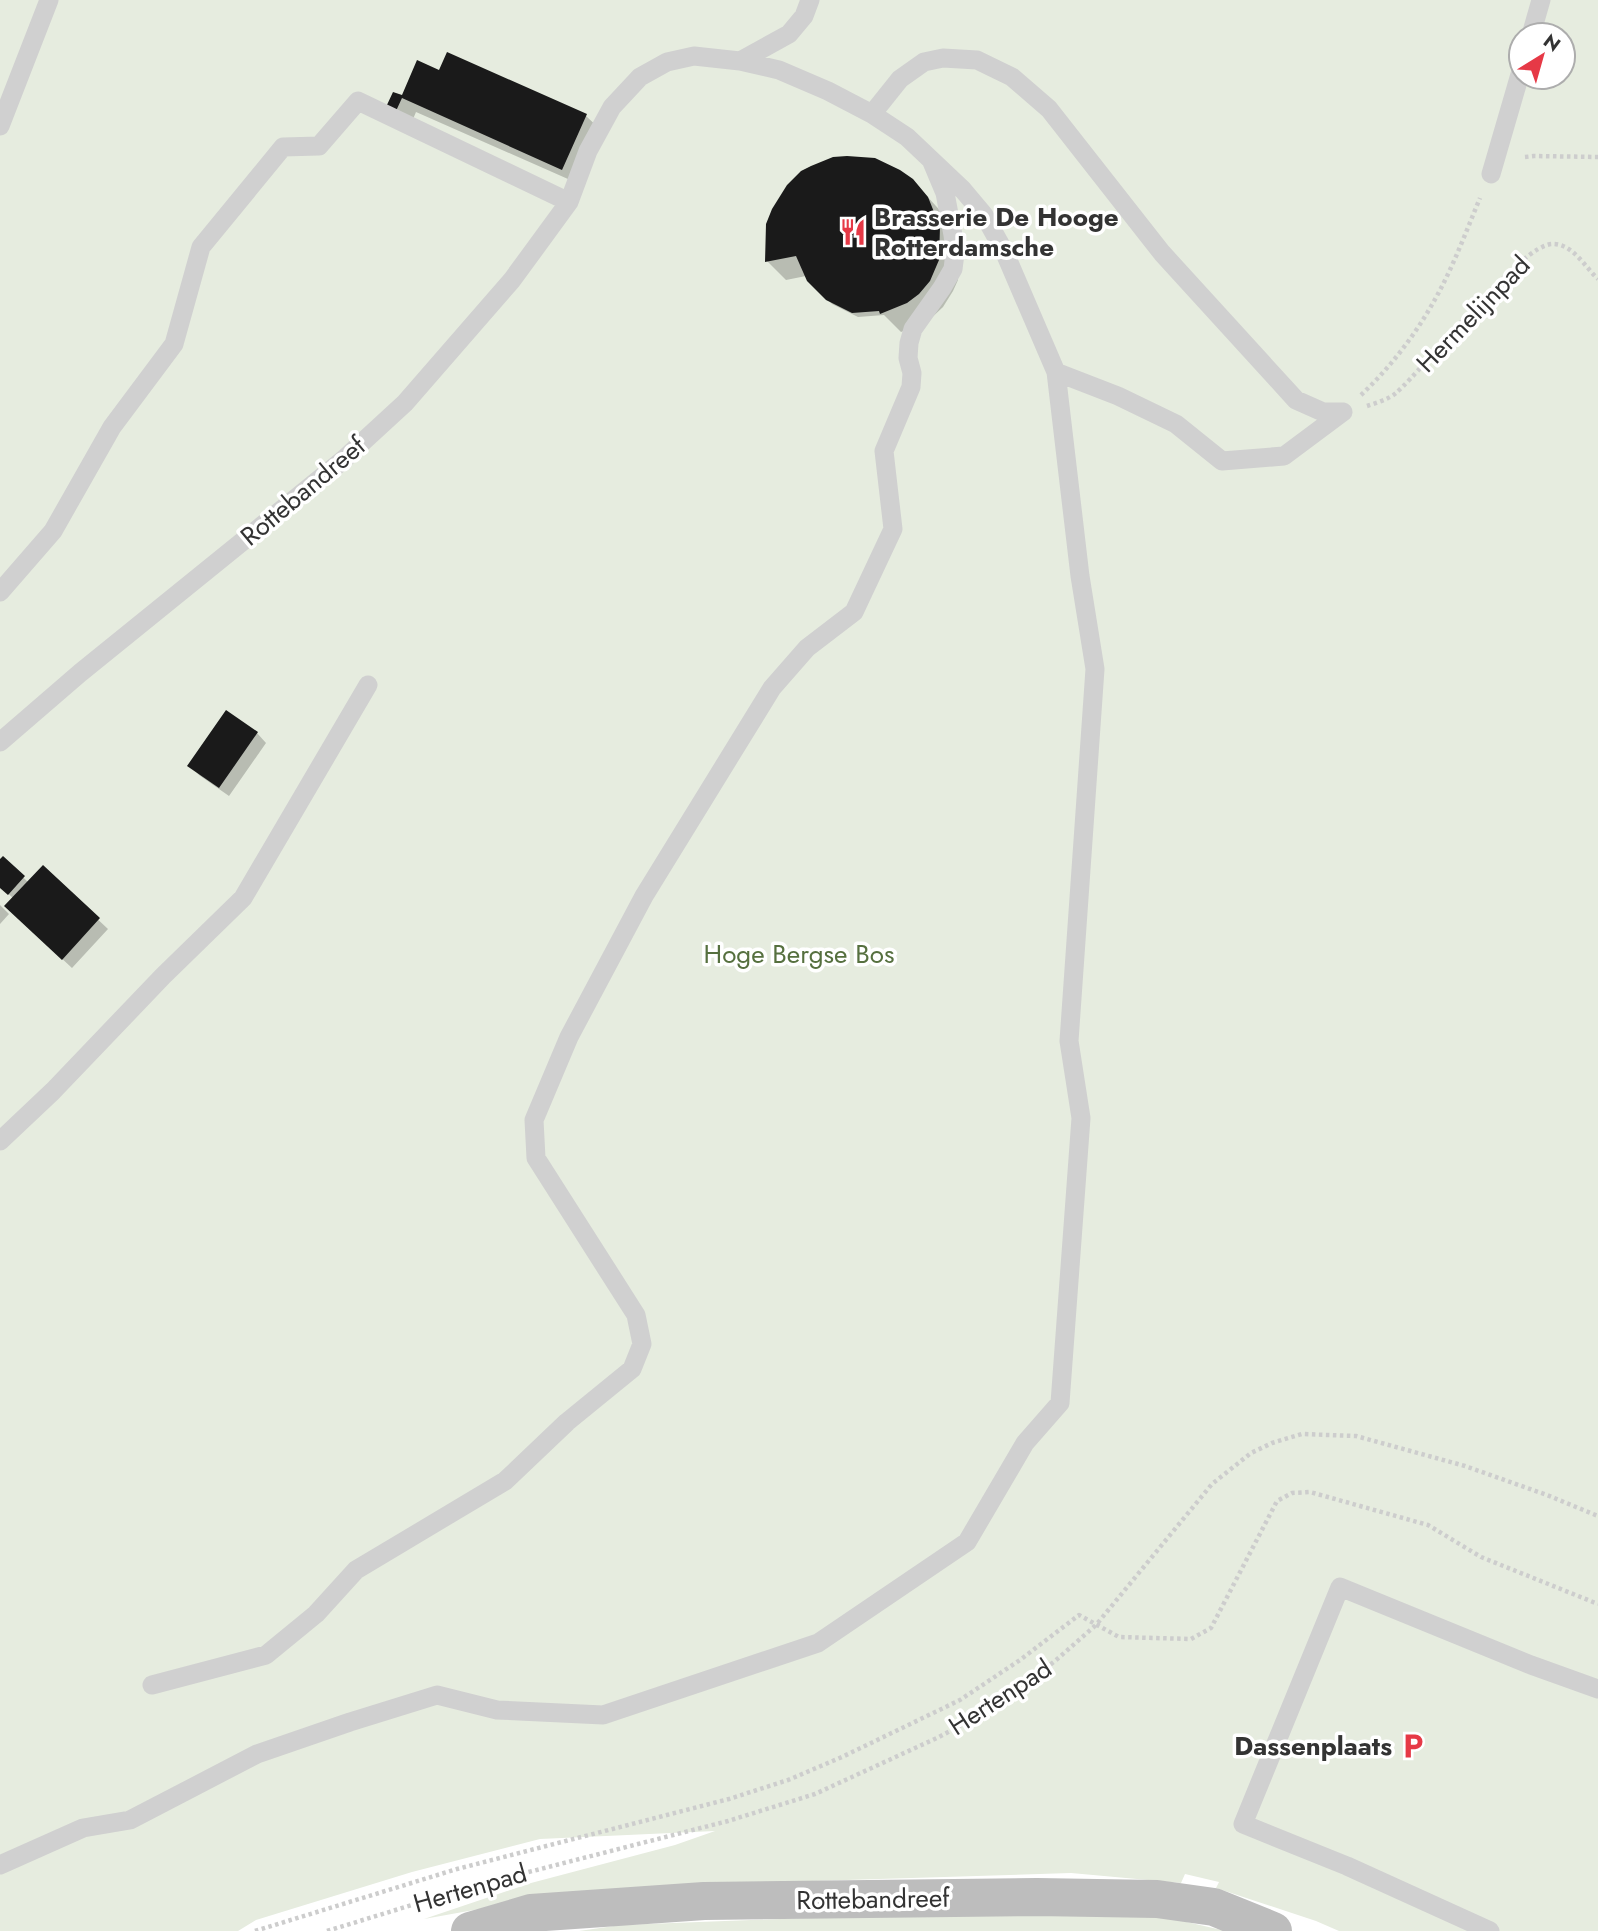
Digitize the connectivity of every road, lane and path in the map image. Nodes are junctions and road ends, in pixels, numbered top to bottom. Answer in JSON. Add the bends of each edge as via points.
{"nodes":[{"id":1,"x":49,"y":0,"type":"edge"},
{"id":2,"x":810,"y":0,"type":"edge"},
{"id":3,"x":1541,"y":0,"type":"edge"},
{"id":4,"x":1535,"y":21,"type":"edge"},
{"id":5,"x":740,"y":61,"type":"junction"},
{"id":6,"x":1515,"y":91,"type":"edge"},
{"id":7,"x":873,"y":114,"type":"junction"},
{"id":8,"x":0,"y":126,"type":"edge"},
{"id":9,"x":1598,"y":157,"type":"edge"},
{"id":10,"x":932,"y":162,"type":"junction"},
{"id":11,"x":1491,"y":174,"type":"junction"},
{"id":12,"x":569,"y":202,"type":"junction"},
{"id":13,"x":1598,"y":279,"type":"edge"},
{"id":14,"x":1056,"y":372,"type":"junction"},
{"id":15,"x":1343,"y":412,"type":"junction"},
{"id":16,"x":0,"y":592,"type":"edge"},
{"id":17,"x":368,"y":685,"type":"dead end"},
{"id":18,"x":0,"y":742,"type":"edge"},
{"id":19,"x":0,"y":1141,"type":"edge"},
{"id":20,"x":1598,"y":1516,"type":"edge"},
{"id":21,"x":1598,"y":1604,"type":"edge"},
{"id":22,"x":1096,"y":1625,"type":"junction"},
{"id":23,"x":152,"y":1685,"type":"dead end"},
{"id":24,"x":1598,"y":1689,"type":"edge"},
{"id":25,"x":0,"y":1865,"type":"edge"},
{"id":26,"x":255,"y":1931,"type":"edge"},
{"id":27,"x":327,"y":1931,"type":"edge"},
{"id":28,"x":470,"y":1931,"type":"edge"},
{"id":29,"x":1273,"y":1931,"type":"edge"},
{"id":30,"x":1490,"y":1931,"type":"edge"}],
"edges":[{"from":1,"to":8,"type":"lane"},
{"from":2,"to":5,"type":"lane","via":[[789,34]]},
{"from":3,"to":4,"type":"lane"},
{"from":5,"to":7,"type":"lane","name":"Rottebandreef","via":[[779,69]]},
{"from":5,"to":12,"type":"lane","name":"Rottebandreef","via":[[694,56],[667,62],[640,78],[612,107]]},
{"from":6,"to":11,"type":"lane"},
{"from":7,"to":10,"type":"lane","name":"Rottebandreef","via":[[907,137]]},
{"from":7,"to":15,"type":"lane","via":[[900,79],[924,62],[977,60],[1012,77],[1049,109],[1162,253],[1296,400],[1323,412]]},
{"from":9,"to":11,"type":"path","via":[[1513,159]]},
{"from":10,"to":14,"type":"lane","name":"Rottebandreef","via":[[984,215]]},
{"from":10,"to":23,"type":"lane","via":[[945,193],[955,253],[953,269],[913,329],[908,358],[911,387],[884,451],[892,529],[854,612],[807,648],[772,688],[644,896],[569,1037],[534,1120],[536,1158],[636,1315],[642,1344],[632,1369],[505,1481],[356,1570],[316,1614],[266,1655]]},
{"from":11,"to":15,"type":"path","via":[[1439,293],[1404,348]]},
{"from":12,"to":16,"type":"lane","via":[[358,101],[319,146],[283,147],[201,247],[174,344],[112,427],[53,531]]},
{"from":12,"to":18,"type":"lane","name":"Rottebandreef","via":[[512,280],[405,403],[343,460]]},
{"from":13,"to":15,"type":"path","name":"Hermelijnpad","via":[[1564,247],[1539,247],[1512,269],[1395,395]]},
{"from":14,"to":15,"type":"lane","via":[[1176,424],[1222,461],[1284,456]]},
{"from":14,"to":25,"type":"lane","name":"Rottebandreef","via":[[1095,669],[1069,1041],[1081,1118],[1060,1403],[1025,1443],[967,1542],[818,1643],[616,1711],[603,1715],[497,1710],[437,1695],[257,1754],[130,1820],[83,1828]]},
{"from":17,"to":19,"type":"lane","via":[[243,898]]},
{"from":20,"to":22,"type":"path","name":"Hertenpad","via":[[1465,1466],[1356,1436],[1302,1434],[1251,1453],[1212,1484]]},
{"from":21,"to":22,"type":"path","via":[[1481,1557],[1428,1525],[1310,1492],[1292,1493],[1277,1501],[1212,1628],[1191,1639],[1119,1637]]},
{"from":22,"to":26,"type":"path","via":[[1079,1615],[960,1700],[788,1780],[457,1868]]},
{"from":22,"to":27,"type":"path","name":"Hertenpad","via":[[996,1706],[815,1794],[474,1886]]},
{"from":24,"to":30,"type":"lane","via":[[1340,1587],[1243,1824]]},
{"from":28,"to":29,"type":"street","name":"Rottebandreef","via":[[531,1913],[704,1901],[1037,1897],[1157,1899],[1203,1905]]}]}
